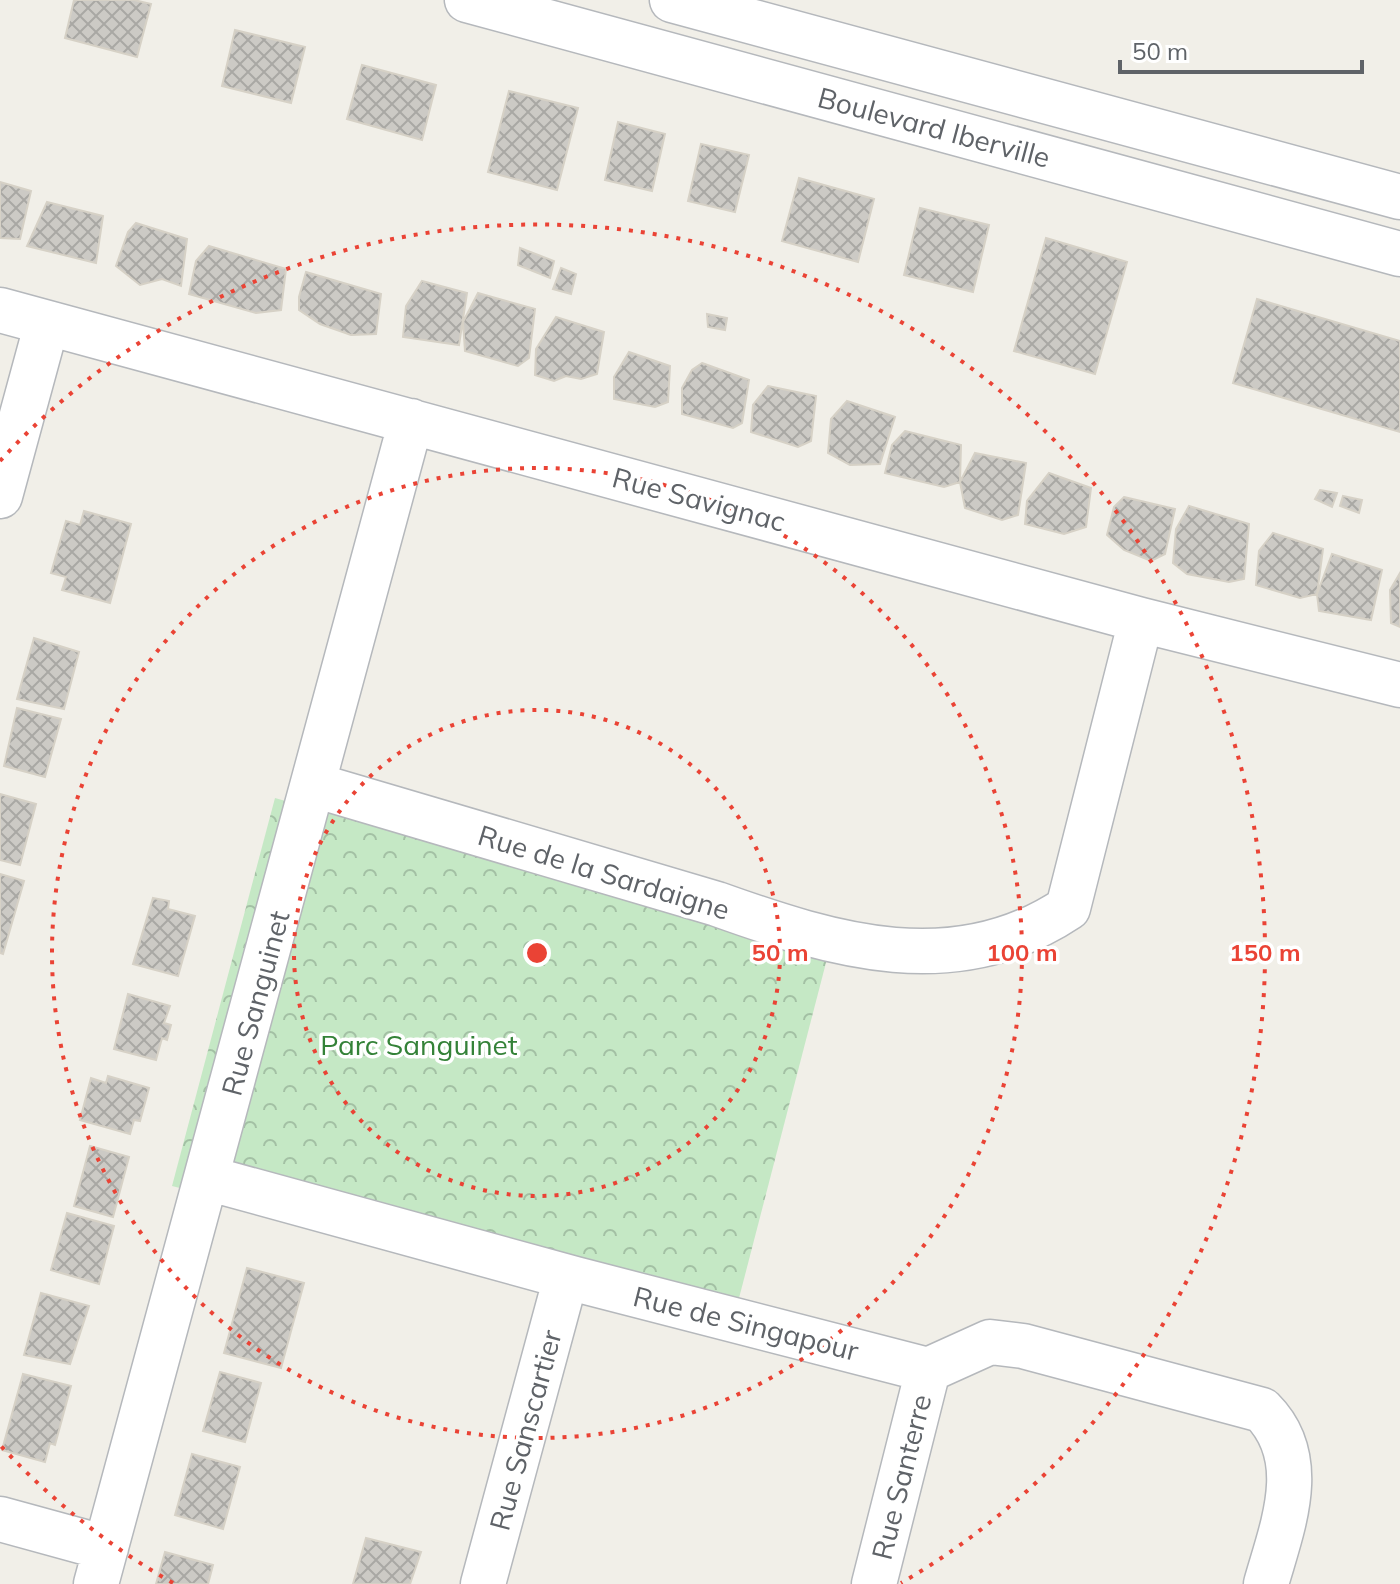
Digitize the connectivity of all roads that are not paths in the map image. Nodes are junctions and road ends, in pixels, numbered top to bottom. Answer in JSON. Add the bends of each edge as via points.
{"nodes":[{"id":1,"x":467,"y":0,"type":"edge"},
{"id":2,"x":672,"y":0,"type":"edge"},
{"id":3,"x":1400,"y":197,"type":"edge"},
{"id":4,"x":1400,"y":254,"type":"edge"},
{"id":5,"x":0,"y":310,"type":"edge"},
{"id":6,"x":47,"y":323,"type":"junction"},
{"id":7,"x":411,"y":421,"type":"junction"},
{"id":8,"x":0,"y":496,"type":"edge"},
{"id":9,"x":1141,"y":620,"type":"junction"},
{"id":10,"x":1400,"y":685,"type":"edge"},
{"id":11,"x":314,"y":785,"type":"junction"},
{"id":12,"x":207,"y":1178,"type":"junction"},
{"id":13,"x":566,"y":1277,"type":"junction"},
{"id":14,"x":928,"y":1370,"type":"junction"},
{"id":15,"x":0,"y":1519,"type":"edge"},
{"id":16,"x":101,"y":1566,"type":"edge"},
{"id":17,"x":483,"y":1584,"type":"edge"},
{"id":18,"x":874,"y":1584,"type":"edge"},
{"id":19,"x":1266,"y":1584,"type":"edge"}],
"edges":[{"from":1,"to":4,"type":"street","name":"Boulevard Iberville"},
{"from":2,"to":3,"type":"street","name":"Boulevard Iberville"},
{"from":5,"to":6,"type":"street","name":"Rue Savignac"},
{"from":6,"to":7,"type":"street","name":"Rue Savignac"},
{"from":6,"to":8,"type":"street"},
{"from":7,"to":9,"type":"street","name":"Rue Savignac"},
{"from":7,"to":11,"type":"street","name":"Rue Sanguinet"},
{"from":9,"to":10,"type":"street","name":"Rue Savignac"},
{"from":9,"to":11,"type":"street","name":"Rue de la Sardaigne","via":[[1068,908],[1035,930],[940,954],[861,946],[782,927]]},
{"from":11,"to":12,"type":"street","name":"Rue Sanguinet"},
{"from":12,"to":13,"type":"street","name":"Rue de Singapour"},
{"from":12,"to":16,"type":"street","name":"Rue Sanguinet"},
{"from":13,"to":14,"type":"street","name":"Rue de Singapour"},
{"from":13,"to":17,"type":"street","name":"Rue Sanscartier"},
{"from":14,"to":18,"type":"street","name":"Rue Santerre"},
{"from":14,"to":19,"type":"street","via":[[990,1342],[1023,1346],[1262,1410],[1278,1426],[1291,1493]]},
{"from":15,"to":16,"type":"street"}]}
